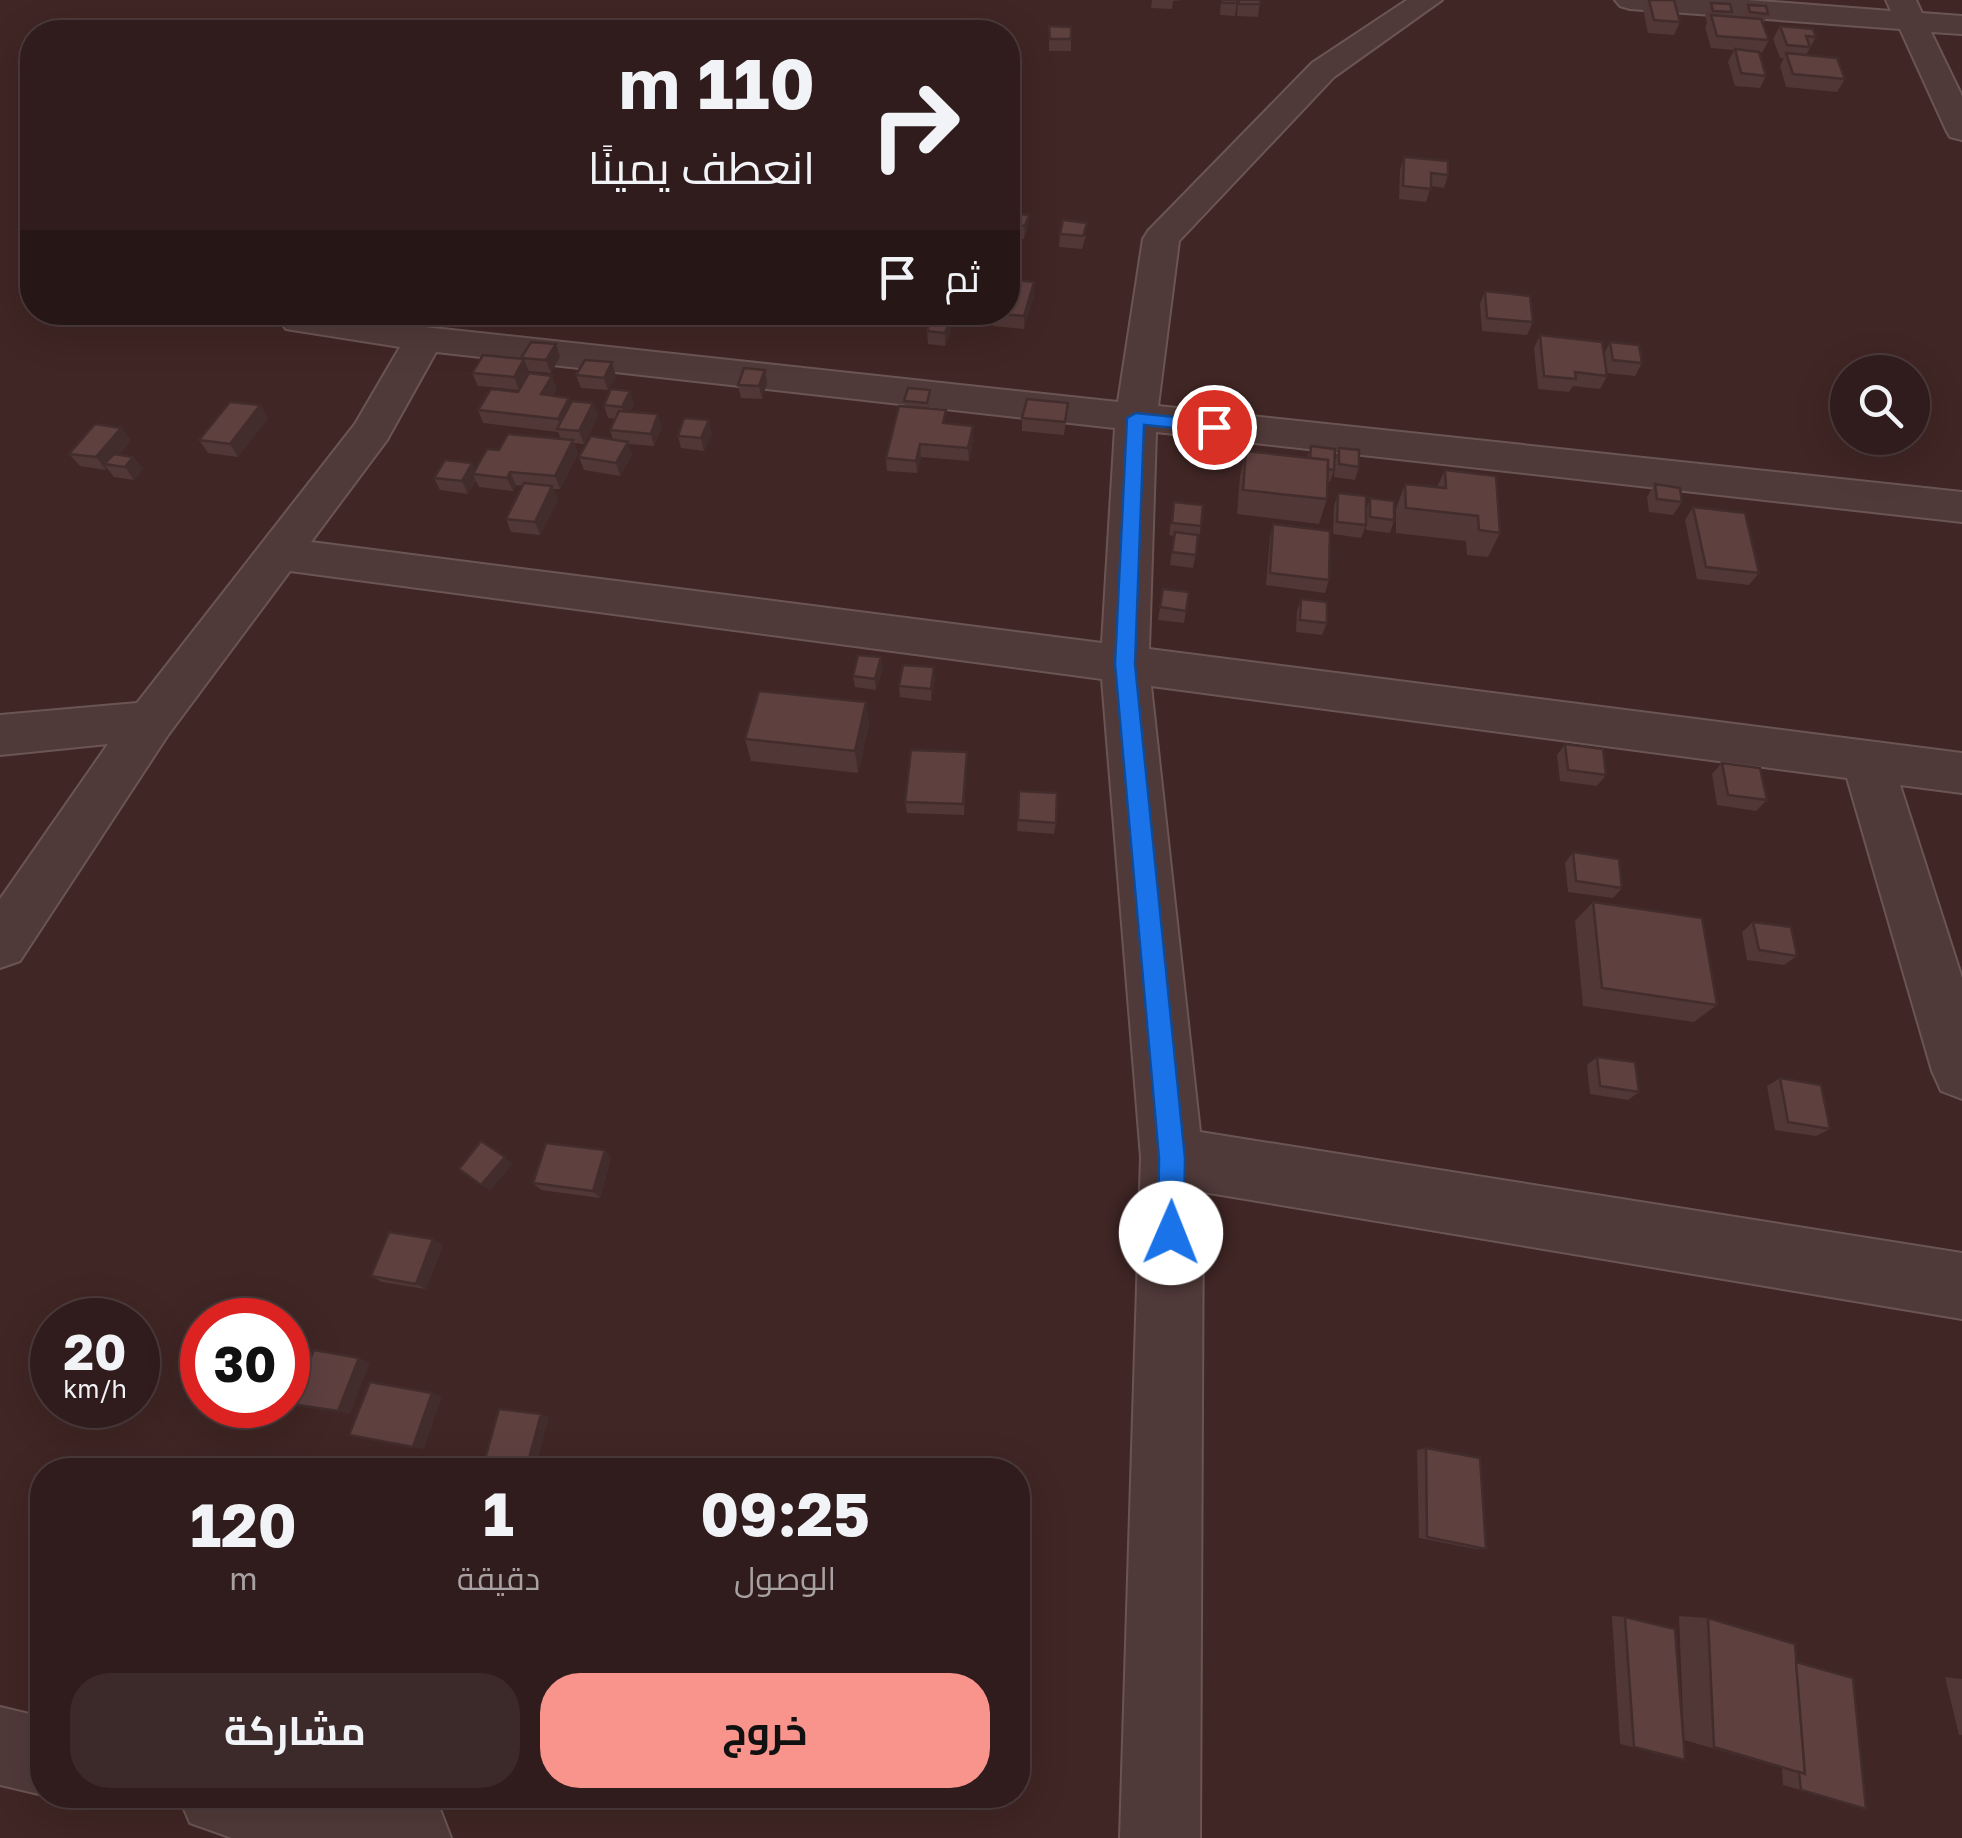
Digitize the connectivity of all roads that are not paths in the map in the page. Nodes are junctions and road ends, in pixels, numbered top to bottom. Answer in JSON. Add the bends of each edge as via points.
{"nodes":[{"id":1,"x":1427,"y":0,"type":"edge"},
{"id":2,"x":1630,"y":0,"type":"edge"},
{"id":3,"x":1906,"y":11,"type":"edge"},
{"id":4,"x":1962,"y":25,"type":"edge"},
{"id":5,"x":1962,"y":130,"type":"edge"},
{"id":6,"x":328,"y":325,"type":"edge"},
{"id":7,"x":424,"y":339,"type":"junction"},
{"id":8,"x":1136,"y":418,"type":"junction"},
{"id":9,"x":1962,"y":507,"type":"edge"},
{"id":10,"x":278,"y":554,"type":"junction"},
{"id":11,"x":1125,"y":664,"type":"junction"},
{"id":12,"x":150,"y":721,"type":"junction"},
{"id":13,"x":0,"y":735,"type":"edge"},
{"id":14,"x":1868,"y":760,"type":"junction"},
{"id":15,"x":1962,"y":772,"type":"edge"},
{"id":16,"x":0,"y":944,"type":"edge"},
{"id":17,"x":1962,"y":1071,"type":"edge"},
{"id":18,"x":1172,"y":1158,"type":"junction"},
{"id":19,"x":1962,"y":1286,"type":"edge"},
{"id":20,"x":0,"y":1746,"type":"edge"},
{"id":21,"x":30,"y":1753,"type":"edge"},
{"id":22,"x":276,"y":1808,"type":"edge"},
{"id":23,"x":411,"y":1838,"type":"edge"},
{"id":24,"x":1160,"y":1838,"type":"edge"}],
"edges":[{"from":1,"to":8,"type":"street","via":[[1322,70],[1161,238]]},
{"from":2,"to":3,"type":"street"},
{"from":3,"to":4,"type":"street"},
{"from":3,"to":5,"type":"street"},
{"from":6,"to":7,"type":"street"},
{"from":7,"to":8,"type":"street"},
{"from":7,"to":10,"type":"street","via":[[372,431]]},
{"from":8,"to":9,"type":"street"},
{"from":8,"to":11,"type":"street"},
{"from":10,"to":11,"type":"street"},
{"from":10,"to":12,"type":"street"},
{"from":11,"to":14,"type":"street"},
{"from":11,"to":18,"type":"street"},
{"from":12,"to":13,"type":"street"},
{"from":12,"to":16,"type":"street"},
{"from":14,"to":15,"type":"street"},
{"from":14,"to":17,"type":"street"},
{"from":18,"to":19,"type":"street"},
{"from":18,"to":24,"type":"street"},
{"from":20,"to":21,"type":"street"},
{"from":22,"to":23,"type":"street"}]}
